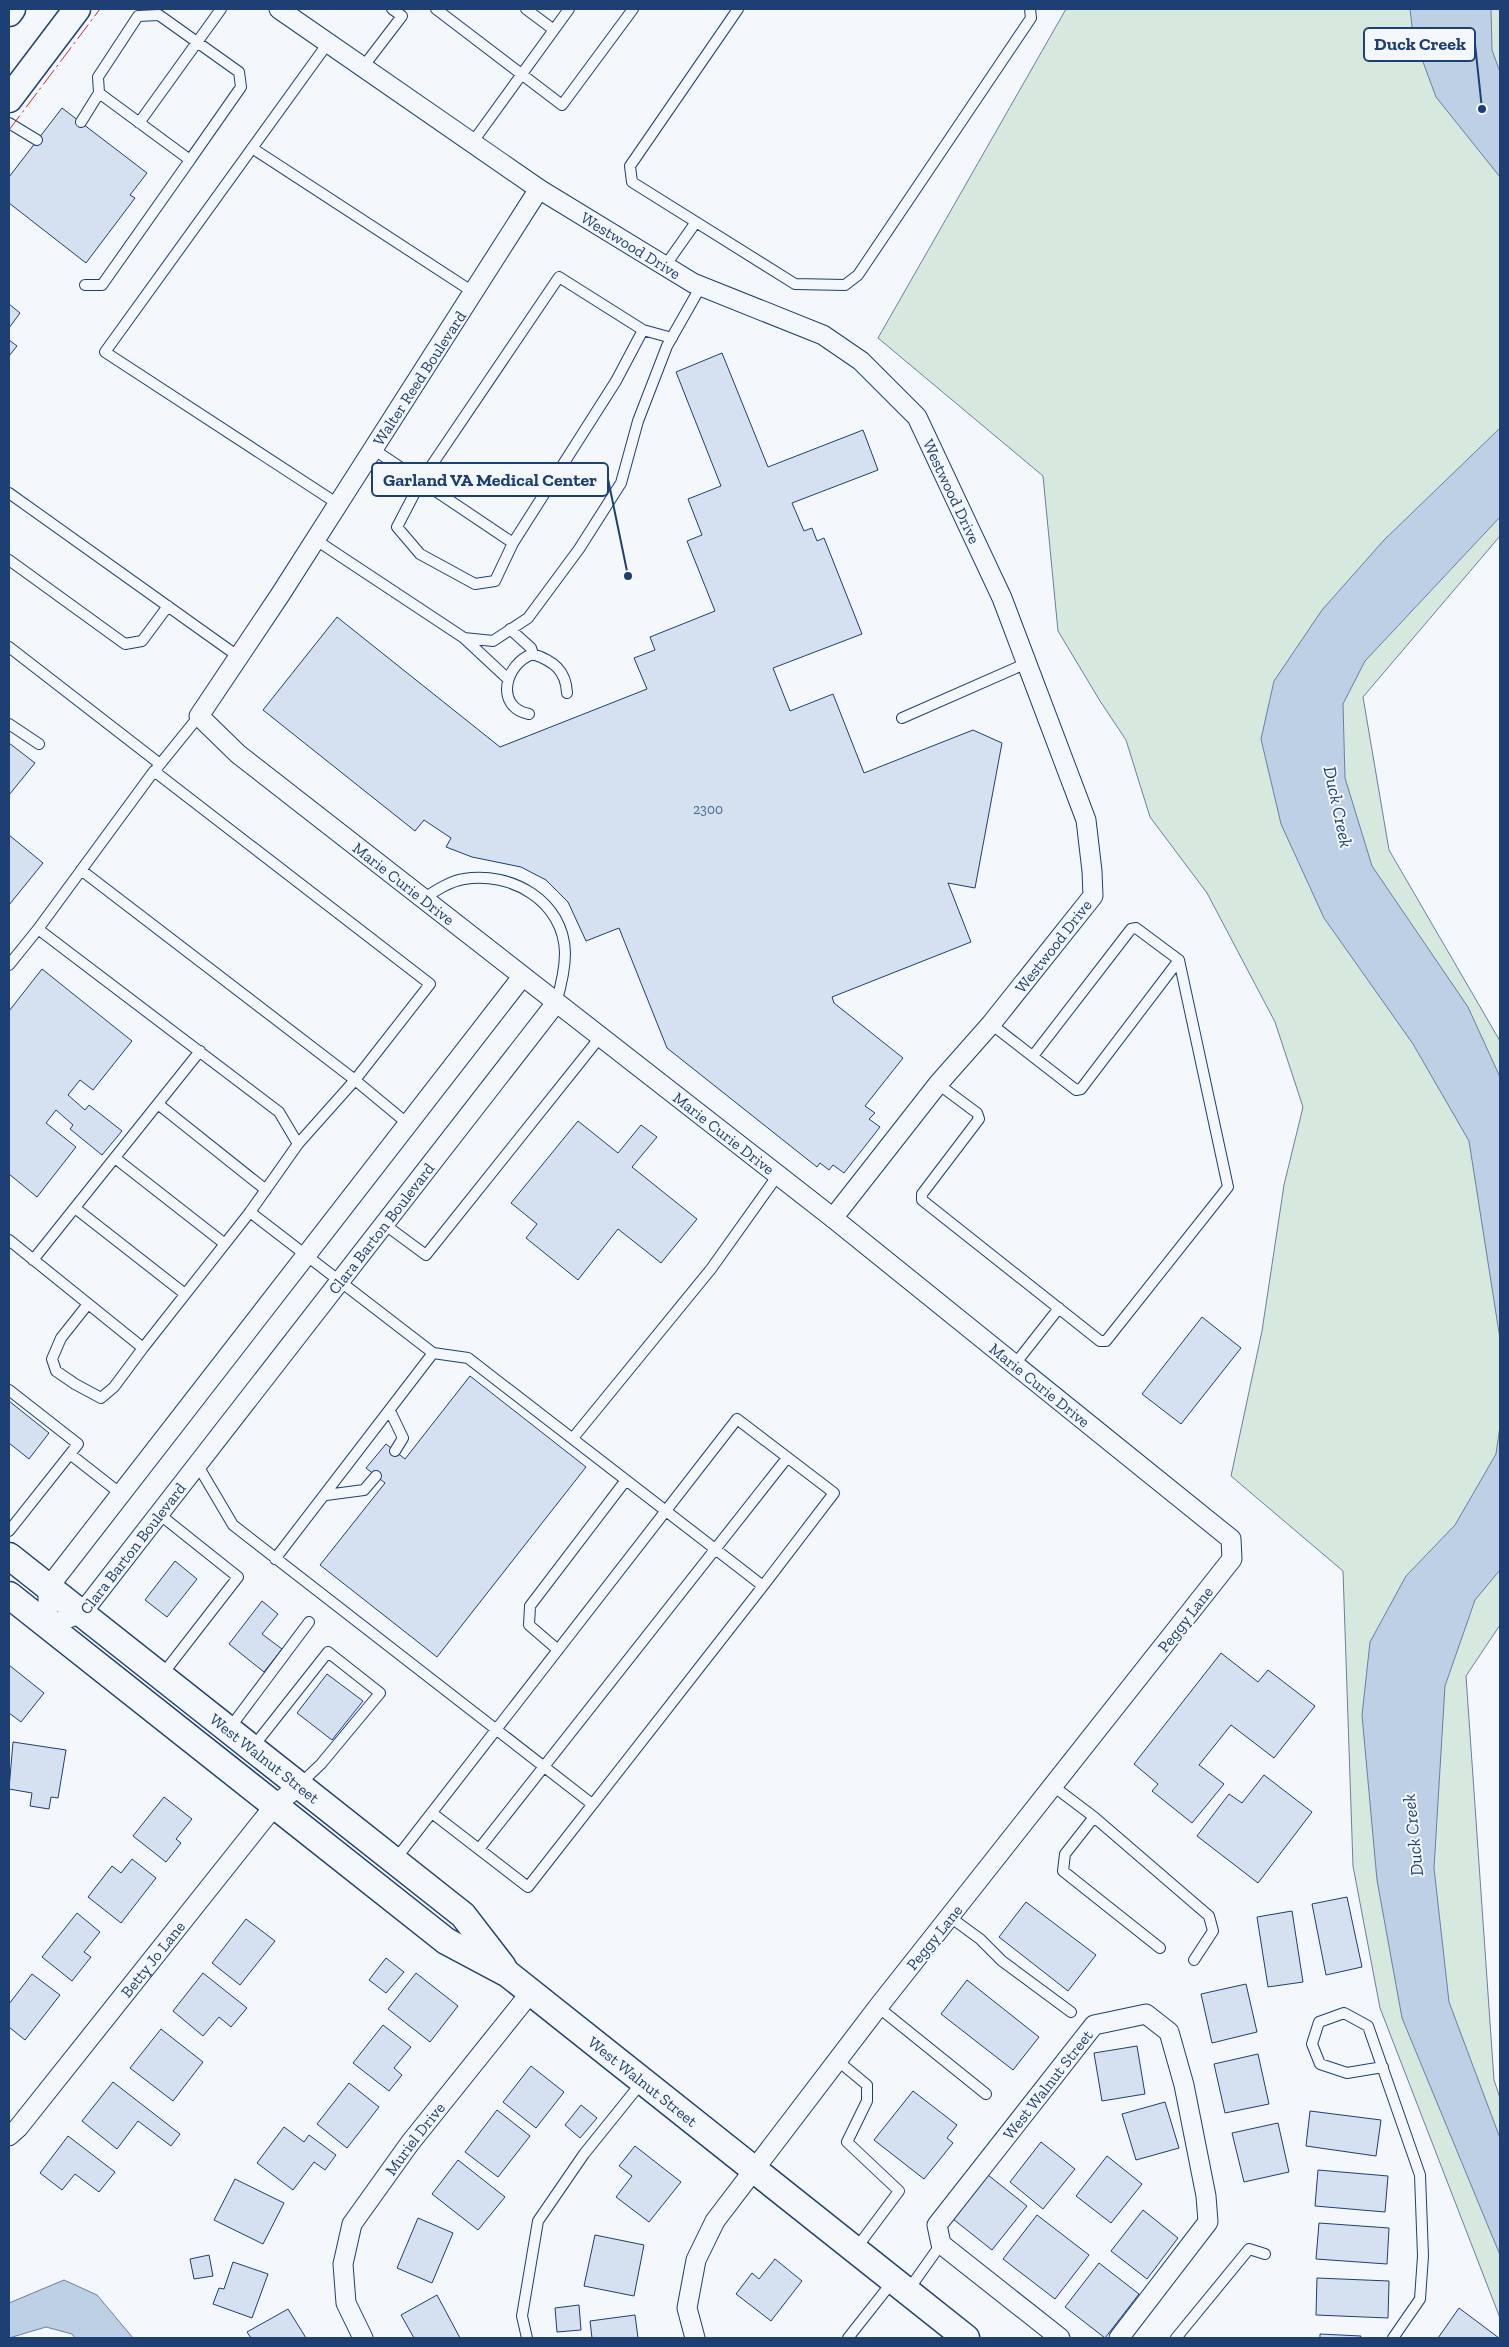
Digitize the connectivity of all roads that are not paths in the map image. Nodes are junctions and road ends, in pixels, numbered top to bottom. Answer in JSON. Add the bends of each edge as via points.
{"nodes":[{"id":1,"x":12,"y":9,"type":"edge"},
{"id":2,"x":77,"y":9,"type":"edge"},
{"id":3,"x":221,"y":9,"type":"edge"},
{"id":4,"x":279,"y":9,"type":"edge"},
{"id":5,"x":392,"y":9,"type":"edge"},
{"id":6,"x":436,"y":9,"type":"edge"},
{"id":7,"x":526,"y":9,"type":"edge"},
{"id":8,"x":569,"y":9,"type":"edge"},
{"id":9,"x":633,"y":9,"type":"edge"},
{"id":10,"x":738,"y":9,"type":"edge"},
{"id":11,"x":1030,"y":9,"type":"edge"},
{"id":12,"x":404,"y":12,"type":"edge"},
{"id":13,"x":9,"y":13,"type":"edge"},
{"id":14,"x":554,"y":30,"type":"junction"},
{"id":15,"x":197,"y":42,"type":"junction"},
{"id":16,"x":328,"y":43,"type":"junction"},
{"id":17,"x":363,"y":67,"type":"junction"},
{"id":18,"x":522,"y":75,"type":"junction"},
{"id":19,"x":99,"y":93,"type":"junction"},
{"id":20,"x":9,"y":99,"type":"edge"},
{"id":21,"x":81,"y":122,"type":"dead end"},
{"id":22,"x":9,"y":123,"type":"edge"},
{"id":23,"x":139,"y":123,"type":"junction"},
{"id":24,"x":37,"y":140,"type":"dead end"},
{"id":25,"x":472,"y":143,"type":"junction"},
{"id":26,"x":252,"y":148,"type":"junction"},
{"id":27,"x":190,"y":160,"type":"junction"},
{"id":28,"x":539,"y":189,"type":"junction"},
{"id":29,"x":696,"y":222,"type":"junction"},
{"id":30,"x":666,"y":266,"type":"junction"},
{"id":31,"x":85,"y":285,"type":"dead end"},
{"id":32,"x":701,"y":286,"type":"junction"},
{"id":33,"x":474,"y":292,"type":"junction"},
{"id":34,"x":643,"y":330,"type":"junction"},
{"id":35,"x":672,"y":338,"type":"junction"},
{"id":36,"x":373,"y":449,"type":"junction"},
{"id":37,"x":421,"y":481,"type":"junction"},
{"id":38,"x":9,"y":493,"type":"edge"},
{"id":39,"x":338,"y":504,"type":"junction"},
{"id":40,"x":316,"y":540,"type":"junction"},
{"id":41,"x":513,"y":543,"type":"junction"},
{"id":42,"x":9,"y":560,"type":"edge"},
{"id":43,"x":168,"y":606,"type":"junction"},
{"id":44,"x":510,"y":629,"type":"junction"},
{"id":45,"x":464,"y":638,"type":"junction"},
{"id":46,"x":9,"y":647,"type":"edge"},
{"id":47,"x":533,"y":654,"type":"junction"},
{"id":48,"x":239,"y":657,"type":"junction"},
{"id":49,"x":1027,"y":663,"type":"junction"},
{"id":50,"x":508,"y":679,"type":"junction"},
{"id":51,"x":567,"y":693,"type":"dead end"},
{"id":52,"x":529,"y":714,"type":"dead end"},
{"id":53,"x":199,"y":716,"type":"junction"},
{"id":54,"x":902,"y":718,"type":"dead end"},
{"id":55,"x":9,"y":724,"type":"edge"},
{"id":56,"x":39,"y":744,"type":"dead end"},
{"id":57,"x":157,"y":767,"type":"junction"},
{"id":58,"x":81,"y":870,"type":"junction"},
{"id":59,"x":423,"y":899,"type":"junction"},
{"id":60,"x":38,"y":929,"type":"junction"},
{"id":61,"x":1179,"y":960,"type":"junction"},
{"id":62,"x":9,"y":965,"type":"edge"},
{"id":63,"x":522,"y":977,"type":"junction"},
{"id":64,"x":556,"y":1002,"type":"junction"},
{"id":65,"x":991,"y":1024,"type":"junction"},
{"id":66,"x":601,"y":1036,"type":"junction"},
{"id":67,"x":200,"y":1052,"type":"junction"},
{"id":68,"x":1033,"y":1056,"type":"junction"},
{"id":69,"x":355,"y":1080,"type":"junction"},
{"id":70,"x":938,"y":1084,"type":"junction"},
{"id":71,"x":158,"y":1104,"type":"junction"},
{"id":72,"x":408,"y":1124,"type":"junction"},
{"id":73,"x":298,"y":1144,"type":"junction"},
{"id":74,"x":115,"y":1158,"type":"junction"},
{"id":75,"x":778,"y":1175,"type":"junction"},
{"id":76,"x":266,"y":1190,"type":"junction"},
{"id":77,"x":75,"y":1208,"type":"junction"},
{"id":78,"x":250,"y":1212,"type":"junction"},
{"id":79,"x":833,"y":1218,"type":"junction"},
{"id":80,"x":384,"y":1224,"type":"junction"},
{"id":81,"x":9,"y":1240,"type":"edge"},
{"id":82,"x":225,"y":1244,"type":"junction"},
{"id":83,"x":306,"y":1256,"type":"junction"},
{"id":84,"x":33,"y":1260,"type":"junction"},
{"id":85,"x":340,"y":1282,"type":"junction"},
{"id":86,"x":185,"y":1294,"type":"junction"},
{"id":87,"x":88,"y":1304,"type":"junction"},
{"id":88,"x":1059,"y":1308,"type":"junction"},
{"id":89,"x":142,"y":1348,"type":"junction"},
{"id":90,"x":433,"y":1353,"type":"junction"},
{"id":91,"x":1015,"y":1364,"type":"junction"},
{"id":92,"x":9,"y":1390,"type":"edge"},
{"id":93,"x":390,"y":1411,"type":"junction"},
{"id":94,"x":573,"y":1438,"type":"junction"},
{"id":95,"x":395,"y":1451,"type":"dead end"},
{"id":96,"x":70,"y":1454,"type":"junction"},
{"id":97,"x":788,"y":1458,"type":"junction"},
{"id":98,"x":198,"y":1464,"type":"junction"},
{"id":99,"x":376,"y":1476,"type":"dead end"},
{"id":100,"x":626,"y":1480,"type":"junction"},
{"id":101,"x":121,"y":1494,"type":"junction"},
{"id":102,"x":326,"y":1495,"type":"junction"},
{"id":103,"x":666,"y":1510,"type":"junction"},
{"id":104,"x":159,"y":1514,"type":"junction"},
{"id":105,"x":9,"y":1531,"type":"edge"},
{"id":106,"x":715,"y":1548,"type":"junction"},
{"id":107,"x":9,"y":1556,"type":"edge"},
{"id":108,"x":275,"y":1559,"type":"junction"},
{"id":109,"x":1232,"y":1559,"type":"joint"},
{"id":110,"x":763,"y":1586,"type":"junction"},
{"id":111,"x":48,"y":1588,"type":"junction"},
{"id":112,"x":9,"y":1595,"type":"edge"},
{"id":113,"x":82,"y":1613,"type":"junction"},
{"id":114,"x":309,"y":1622,"type":"dead end"},
{"id":115,"x":48,"y":1626,"type":"junction"},
{"id":116,"x":558,"y":1650,"type":"junction"},
{"id":117,"x":161,"y":1676,"type":"junction"},
{"id":118,"x":228,"y":1730,"type":"junction"},
{"id":119,"x":496,"y":1730,"type":"junction"},
{"id":120,"x":252,"y":1748,"type":"junction"},
{"id":121,"x":544,"y":1767,"type":"junction"},
{"id":122,"x":299,"y":1786,"type":"junction"},
{"id":123,"x":1053,"y":1786,"type":"junction"},
{"id":124,"x":592,"y":1804,"type":"junction"},
{"id":125,"x":275,"y":1806,"type":"junction"},
{"id":126,"x":432,"y":1813,"type":"junction"},
{"id":127,"x":1094,"y":1817,"type":"junction"},
{"id":128,"x":479,"y":1849,"type":"junction"},
{"id":129,"x":395,"y":1861,"type":"junction"},
{"id":130,"x":950,"y":1917,"type":"junction"},
{"id":131,"x":1160,"y":1948,"type":"dead end"},
{"id":132,"x":1194,"y":1960,"type":"dead end"},
{"id":133,"x":508,"y":1974,"type":"junction"},
{"id":134,"x":531,"y":1992,"type":"junction"},
{"id":135,"x":878,"y":2007,"type":"junction"},
{"id":136,"x":1071,"y":2012,"type":"dead end"},
{"id":137,"x":838,"y":2061,"type":"junction"},
{"id":138,"x":1383,"y":2067,"type":"junction"},
{"id":139,"x":643,"y":2082,"type":"junction"},
{"id":140,"x":986,"y":2094,"type":"dead end"},
{"id":141,"x":9,"y":2136,"type":"edge"},
{"id":142,"x":753,"y":2170,"type":"junction"},
{"id":143,"x":941,"y":2244,"type":"junction"},
{"id":144,"x":855,"y":2251,"type":"junction"},
{"id":145,"x":1265,"y":2254,"type":"dead end"},
{"id":146,"x":900,"y":2286,"type":"junction"},
{"id":147,"x":1053,"y":2336,"type":"edge"},
{"id":148,"x":363,"y":2338,"type":"edge"},
{"id":149,"x":526,"y":2338,"type":"edge"},
{"id":150,"x":695,"y":2338,"type":"edge"},
{"id":151,"x":848,"y":2338,"type":"edge"},
{"id":152,"x":966,"y":2338,"type":"edge"},
{"id":153,"x":1119,"y":2338,"type":"edge"},
{"id":154,"x":1176,"y":2338,"type":"edge"},
{"id":155,"x":1393,"y":2338,"type":"edge"}],
"edges":[{"from":1,"to":13,"type":"main road"},
{"from":2,"to":20,"type":"main road"},
{"from":3,"to":15,"type":"lane"},
{"from":4,"to":16,"type":"street","name":"Westwood Drive"},
{"from":5,"to":12,"type":"lane"},
{"from":6,"to":18,"type":"lane"},
{"from":7,"to":14,"type":"lane"},
{"from":8,"to":14,"type":"lane"},
{"from":9,"to":18,"type":"lane","via":[[562,106]]},
{"from":10,"to":29,"type":"lane","via":[[630,166],[632,182]]},
{"from":11,"to":29,"type":"lane","via":[[1031,18],[858,275],[845,285],[795,284]]},
{"from":12,"to":17,"type":"lane"},
{"from":14,"to":18,"type":"lane"},
{"from":15,"to":19,"type":"lane","via":[[159,15],[138,16],[98,77]]},
{"from":15,"to":23,"type":"lane"},
{"from":15,"to":27,"type":"lane","via":[[239,72],[241,87]]},
{"from":16,"to":17,"type":"street","name":"Westwood Drive"},
{"from":16,"to":26,"type":"lane"},
{"from":17,"to":25,"type":"street","name":"Westwood Drive"},
{"from":18,"to":25,"type":"lane"},
{"from":19,"to":21,"type":"lane"},
{"from":19,"to":23,"type":"lane"},
{"from":22,"to":24,"type":"lane"},
{"from":23,"to":27,"type":"lane"},
{"from":25,"to":28,"type":"street","name":"Westwood Drive"},
{"from":26,"to":33,"type":"lane"},
{"from":26,"to":39,"type":"lane","via":[[105,352]]},
{"from":27,"to":31,"type":"lane","via":[[102,285]]},
{"from":28,"to":30,"type":"street","name":"Westwood Drive"},
{"from":28,"to":33,"type":"street","name":"Walter Reed Boulevard"},
{"from":29,"to":30,"type":"lane"},
{"from":30,"to":32,"type":"street","name":"Westwood Drive"},
{"from":32,"to":35,"type":"lane"},
{"from":32,"to":49,"type":"street","name":"Westwood Drive","via":[[823,335],[861,360],[916,416],[1002,598]]},
{"from":33,"to":36,"type":"street","name":"Walter Reed Boulevard"},
{"from":34,"to":35,"type":"lane"},
{"from":34,"to":37,"type":"lane","via":[[559,277]]},
{"from":34,"to":41,"type":"lane","via":[[616,382]]},
{"from":35,"to":44,"type":"lane","via":[[638,421],[622,483],[528,618]]},
{"from":36,"to":37,"type":"lane"},
{"from":36,"to":39,"type":"street","name":"Walter Reed Boulevard"},
{"from":37,"to":41,"type":"lane"},
{"from":37,"to":41,"type":"lane","via":[[397,527],[420,554],[475,584],[495,581]]},
{"from":38,"to":43,"type":"lane"},
{"from":39,"to":40,"type":"street","name":"Walter Reed Boulevard"},
{"from":40,"to":45,"type":"lane"},
{"from":40,"to":48,"type":"street","name":"Walter Reed Boulevard"},
{"from":42,"to":43,"type":"lane","via":[[126,644],[142,641]]},
{"from":43,"to":48,"type":"lane"},
{"from":44,"to":45,"type":"lane","via":[[493,640]]},
{"from":44,"to":47,"type":"lane","via":[[531,648]]},
{"from":45,"to":50,"type":"lane"},
{"from":46,"to":57,"type":"lane"},
{"from":47,"to":50,"type":"lane","via":[[523,657],[510,671]]},
{"from":47,"to":51,"type":"lane","via":[[560,668]]},
{"from":48,"to":53,"type":"street","name":"Walter Reed Boulevard"},
{"from":49,"to":54,"type":"lane"},
{"from":49,"to":65,"type":"street","name":"Westwood Drive","via":[[1086,820],[1093,896]]},
{"from":50,"to":52,"type":"lane","via":[[510,700],[516,708]]},
{"from":53,"to":57,"type":"lane"},
{"from":53,"to":59,"type":"street","name":"Marie Curie Drive","via":[[238,754]]},
{"from":55,"to":56,"type":"lane"},
{"from":57,"to":58,"type":"lane"},
{"from":57,"to":69,"type":"lane","via":[[430,984]]},
{"from":58,"to":60,"type":"lane"},
{"from":58,"to":69,"type":"lane"},
{"from":59,"to":63,"type":"street","name":"Marie Curie Drive"},
{"from":59,"to":64,"type":"lane","via":[[462,879],[490,876],[518,884],[541,900],[558,924],[565,952],[563,980]]},
{"from":60,"to":62,"type":"lane"},
{"from":60,"to":67,"type":"lane"},
{"from":61,"to":68,"type":"lane","via":[[1136,928],[1131,929]]},
{"from":61,"to":68,"type":"lane","via":[[1081,1089],[1076,1090]]},
{"from":61,"to":88,"type":"lane","via":[[1228,1187],[1106,1341],[1100,1342]]},
{"from":63,"to":64,"type":"street","name":"Marie Curie Drive"},
{"from":63,"to":72,"type":"street"},
{"from":64,"to":66,"type":"street","name":"Marie Curie Drive"},
{"from":64,"to":80,"type":"street","name":"Clara Barton Boulevard"},
{"from":65,"to":68,"type":"lane"},
{"from":65,"to":70,"type":"street","name":"Westwood Drive"},
{"from":66,"to":75,"type":"street","name":"Marie Curie Drive"},
{"from":66,"to":80,"type":"lane","via":[[426,1255]]},
{"from":67,"to":71,"type":"lane"},
{"from":67,"to":73,"type":"lane","via":[[279,1112]]},
{"from":69,"to":72,"type":"lane"},
{"from":69,"to":73,"type":"lane"},
{"from":70,"to":79,"type":"street","name":"Westwood Drive"},
{"from":70,"to":88,"type":"lane","via":[[977,1113],[980,1119],[922,1194],[922,1200]]},
{"from":71,"to":74,"type":"lane"},
{"from":71,"to":76,"type":"lane"},
{"from":72,"to":83,"type":"street"},
{"from":73,"to":76,"type":"lane"},
{"from":74,"to":77,"type":"lane"},
{"from":74,"to":82,"type":"lane"},
{"from":75,"to":79,"type":"street","name":"Marie Curie Drive"},
{"from":75,"to":94,"type":"lane","via":[[711,1269]]},
{"from":76,"to":78,"type":"lane"},
{"from":77,"to":84,"type":"lane"},
{"from":77,"to":86,"type":"lane"},
{"from":78,"to":82,"type":"lane"},
{"from":78,"to":83,"type":"lane"},
{"from":79,"to":91,"type":"street","name":"Marie Curie Drive"},
{"from":80,"to":85,"type":"street","name":"Clara Barton Boulevard"},
{"from":81,"to":84,"type":"lane"},
{"from":82,"to":86,"type":"lane"},
{"from":83,"to":85,"type":"lane"},
{"from":83,"to":101,"type":"street"},
{"from":84,"to":87,"type":"lane"},
{"from":85,"to":90,"type":"lane"},
{"from":85,"to":98,"type":"street","name":"Clara Barton Boulevard"},
{"from":86,"to":89,"type":"lane"},
{"from":87,"to":89,"type":"lane"},
{"from":87,"to":89,"type":"lane","via":[[61,1338],[52,1359],[56,1371],[101,1398],[114,1387]]},
{"from":88,"to":91,"type":"lane"},
{"from":90,"to":93,"type":"lane"},
{"from":90,"to":94,"type":"lane","via":[[468,1358]]},
{"from":91,"to":109,"type":"street","name":"Marie Curie Drive","via":[[1231,1539]]},
{"from":92,"to":96,"type":"lane","via":[[78,1444]]},
{"from":93,"to":95,"type":"lane","via":[[403,1438]]},
{"from":93,"to":102,"type":"lane"},
{"from":94,"to":100,"type":"lane"},
{"from":96,"to":101,"type":"lane"},
{"from":96,"to":105,"type":"lane"},
{"from":97,"to":103,"type":"lane","via":[[737,1419]]},
{"from":97,"to":106,"type":"lane"},
{"from":97,"to":110,"type":"lane","via":[[834,1493]]},
{"from":98,"to":104,"type":"street","name":"Clara Barton Boulevard"},
{"from":98,"to":108,"type":"lane","via":[[233,1525]]},
{"from":99,"to":102,"type":"lane","via":[[364,1490]]},
{"from":100,"to":103,"type":"lane"},
{"from":100,"to":116,"type":"lane","via":[[530,1606],[529,1625]]},
{"from":101,"to":111,"type":"street"},
{"from":102,"to":108,"type":"lane"},
{"from":103,"to":106,"type":"lane"},
{"from":103,"to":116,"type":"lane"},
{"from":104,"to":113,"type":"street","name":"Clara Barton Boulevard"},
{"from":104,"to":117,"type":"lane","via":[[238,1577]]},
{"from":106,"to":110,"type":"lane"},
{"from":106,"to":121,"type":"lane"},
{"from":107,"to":111,"type":"main road","name":"West Walnut Street"},
{"from":108,"to":119,"type":"lane"},
{"from":109,"to":123,"type":"street","name":"Peggy Lane"},
{"from":110,"to":124,"type":"lane"},
{"from":111,"to":113,"type":"main road","name":"West Walnut Street"},
{"from":111,"to":115,"type":"street"},
{"from":112,"to":115,"type":"main road","name":"West Walnut Street"},
{"from":113,"to":115,"type":"street","name":"Clara Barton Boulevard"},
{"from":113,"to":117,"type":"main road","name":"West Walnut Street"},
{"from":114,"to":118,"type":"lane"},
{"from":115,"to":125,"type":"main road","name":"West Walnut Street"},
{"from":116,"to":119,"type":"lane"},
{"from":117,"to":118,"type":"main road","name":"West Walnut Street"},
{"from":118,"to":120,"type":"main road","name":"West Walnut Street"},
{"from":119,"to":121,"type":"lane"},
{"from":119,"to":126,"type":"lane"},
{"from":120,"to":122,"type":"main road","name":"West Walnut Street"},
{"from":120,"to":122,"type":"lane","via":[[328,1652],[380,1693]]},
{"from":121,"to":124,"type":"lane"},
{"from":121,"to":128,"type":"lane"},
{"from":122,"to":125,"type":"street","name":"Betty Jo Lane"},
{"from":122,"to":129,"type":"main road","name":"West Walnut Street"},
{"from":123,"to":127,"type":"lane"},
{"from":123,"to":130,"type":"street","name":"Peggy Lane"},
{"from":124,"to":128,"type":"lane","via":[[528,1887]]},
{"from":125,"to":133,"type":"main road","name":"West Walnut Street","via":[[446,1941]]},
{"from":125,"to":141,"type":"street","name":"Betty Jo Lane"},
{"from":126,"to":128,"type":"lane"},
{"from":126,"to":129,"type":"lane"},
{"from":127,"to":131,"type":"lane","via":[[1065,1854],[1063,1871]]},
{"from":127,"to":132,"type":"lane","via":[[1209,1916],[1213,1931]]},
{"from":129,"to":133,"type":"main road","name":"West Walnut Street","via":[[463,1915]]},
{"from":130,"to":135,"type":"street","name":"Peggy Lane"},
{"from":130,"to":136,"type":"lane","via":[[980,1939],[1002,1962]]},
{"from":133,"to":134,"type":"main road","name":"West Walnut Street"},
{"from":134,"to":139,"type":"main road","name":"West Walnut Street"},
{"from":134,"to":148,"type":"street","name":"Muriel Drive","via":[[410,2143],[352,2224],[343,2264],[346,2303]]},
{"from":135,"to":137,"type":"street","name":"Peggy Lane"},
{"from":135,"to":140,"type":"lane"},
{"from":137,"to":142,"type":"street","name":"Peggy Lane"},
{"from":137,"to":144,"type":"lane","via":[[867,2085],[867,2101],[847,2142],[899,2191]]},
{"from":138,"to":138,"type":"lane","via":[[1368,2026],[1344,2013],[1319,2022],[1312,2044],[1320,2064],[1347,2073]]},
{"from":138,"to":155,"type":"lane","via":[[1420,2175],[1423,2247],[1420,2299]]},
{"from":139,"to":142,"type":"main road","name":"West Walnut Street"},
{"from":139,"to":149,"type":"lane","via":[[584,2154],[538,2221],[522,2316]]},
{"from":142,"to":144,"type":"main road","name":"West Walnut Street"},
{"from":142,"to":150,"type":"street","name":"Peggy Lane","via":[[715,2221],[696,2260],[687,2308]]},
{"from":143,"to":146,"type":"lane"},
{"from":143,"to":147,"type":"street"},
{"from":143,"to":153,"type":"street","name":"West Walnut Street","via":[[937,2225],[1094,2025],[1146,2014],[1169,2032],[1184,2085],[1206,2196],[1208,2222]]},
{"from":144,"to":146,"type":"main road","name":"West Walnut Street"},
{"from":145,"to":154,"type":"lane","via":[[1248,2249]]},
{"from":146,"to":151,"type":"lane"},
{"from":146,"to":152,"type":"main road","name":"West Walnut Street"}]}
